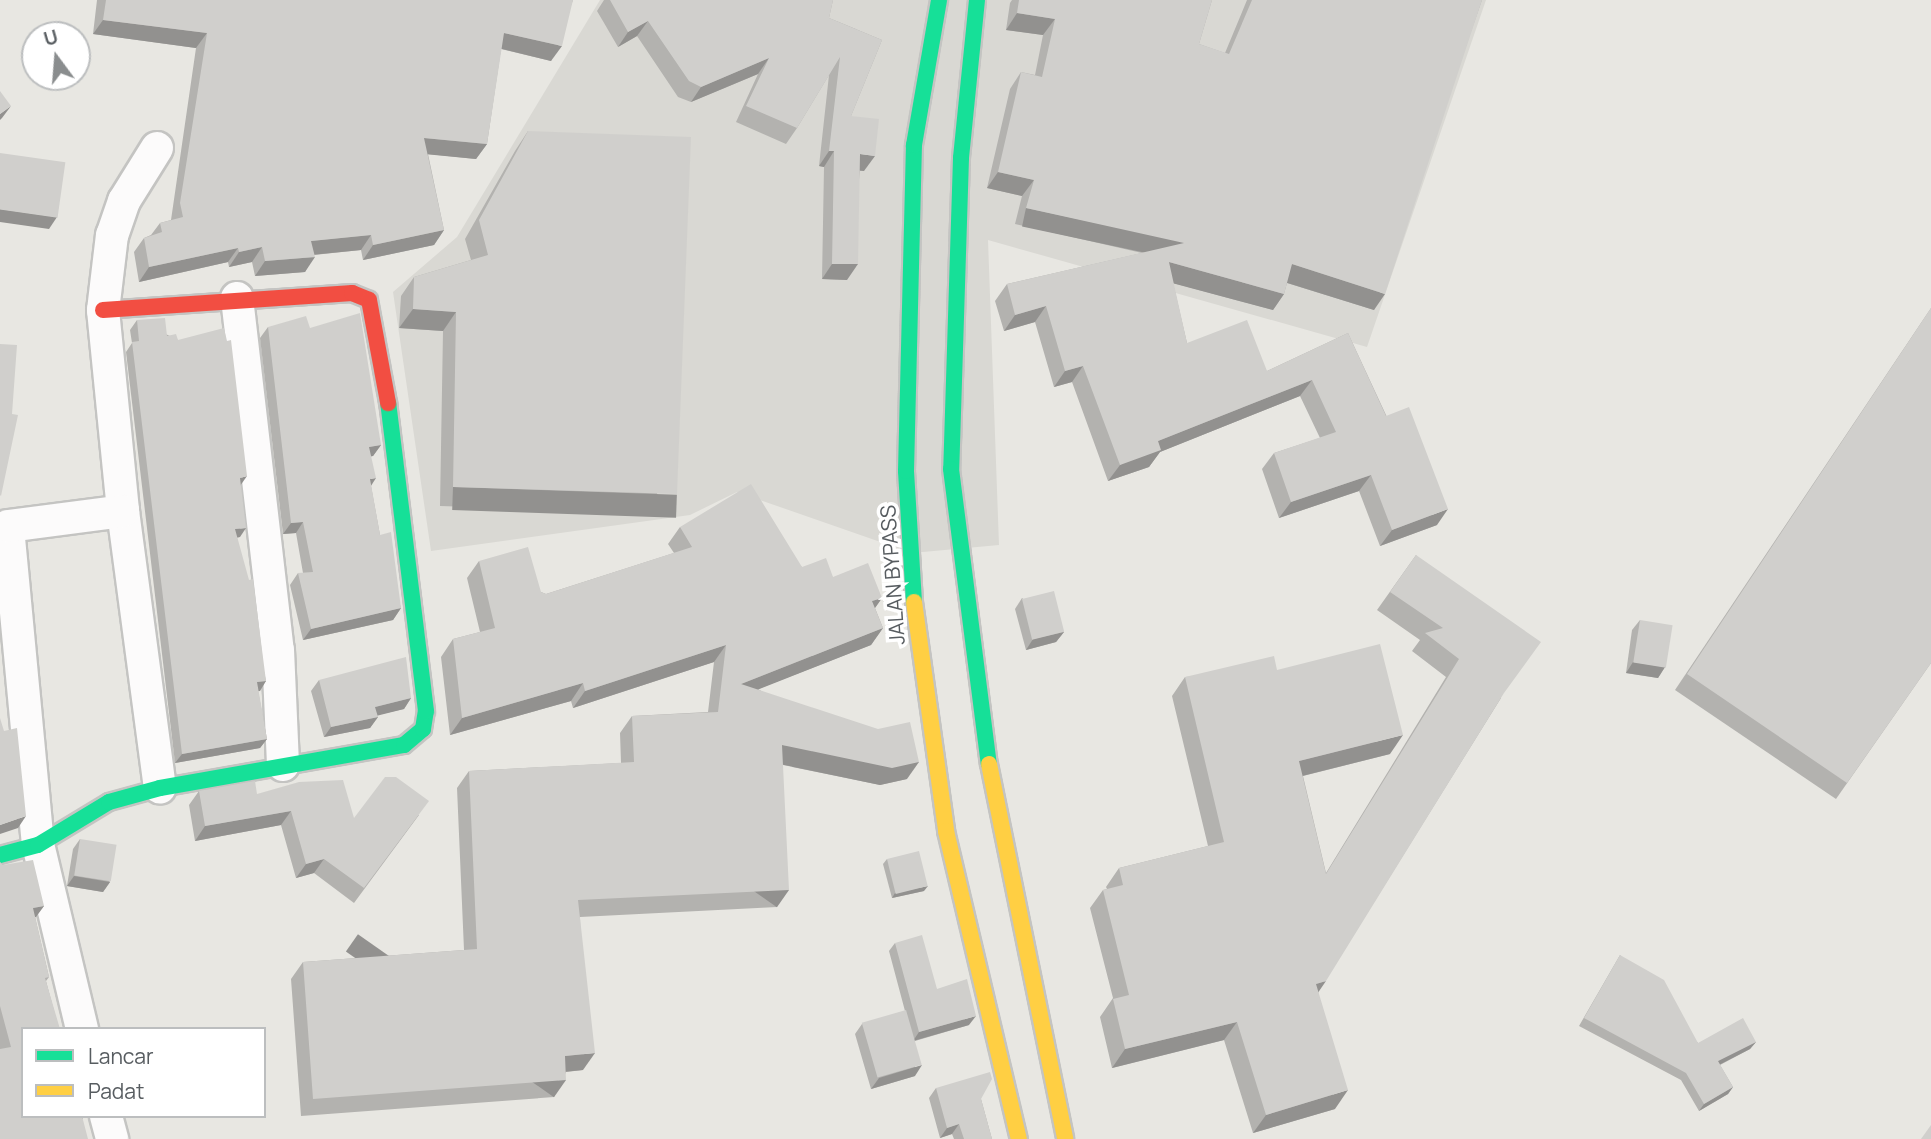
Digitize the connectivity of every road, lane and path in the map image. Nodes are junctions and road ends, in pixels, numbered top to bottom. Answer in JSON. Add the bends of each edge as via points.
{"nodes":[{"id":1,"x":939,"y":0,"type":"edge"},
{"id":2,"x":977,"y":0,"type":"edge"},
{"id":3,"x":157,"y":148,"type":"dead end"},
{"id":4,"x":237,"y":298,"type":"junction"},
{"id":5,"x":103,"y":310,"type":"junction"},
{"id":6,"x":123,"y":512,"type":"junction"},
{"id":7,"x":4,"y":526,"type":"edge"},
{"id":8,"x":283,"y":765,"type":"junction"},
{"id":9,"x":160,"y":788,"type":"junction"},
{"id":10,"x":38,"y":845,"type":"junction"},
{"id":11,"x":0,"y":855,"type":"edge"},
{"id":12,"x":82,"y":1027,"type":"edge"},
{"id":13,"x":107,"y":1118,"type":"edge"},
{"id":14,"x":112,"y":1139,"type":"edge"},
{"id":15,"x":1019,"y":1139,"type":"edge"},
{"id":16,"x":1065,"y":1139,"type":"edge"}],
"edges":[{"from":1,"to":15,"type":"main road","name":"JALAN BYPASS","via":[[914,145],[906,471],[916,641],[946,831]]},
{"from":2,"to":16,"type":"main road","via":[[961,158],[951,469],[981,727]]},
{"from":3,"to":5,"type":"street","via":[[124,201],[112,234]]},
{"from":4,"to":5,"type":"main road"},
{"from":4,"to":8,"type":"street","via":[[278,650]]},
{"from":4,"to":8,"type":"main road","via":[[352,293],[369,300],[385,375],[426,711],[423,729],[404,746]]},
{"from":5,"to":6,"type":"street"},
{"from":6,"to":7,"type":"street","via":[[62,515]]},
{"from":6,"to":9,"type":"street"},
{"from":7,"to":10,"type":"street"},
{"from":8,"to":9,"type":"main road"},
{"from":9,"to":10,"type":"main road","via":[[109,802]]},
{"from":10,"to":11,"type":"main road"},
{"from":10,"to":12,"type":"street"},
{"from":13,"to":14,"type":"street"}]}
